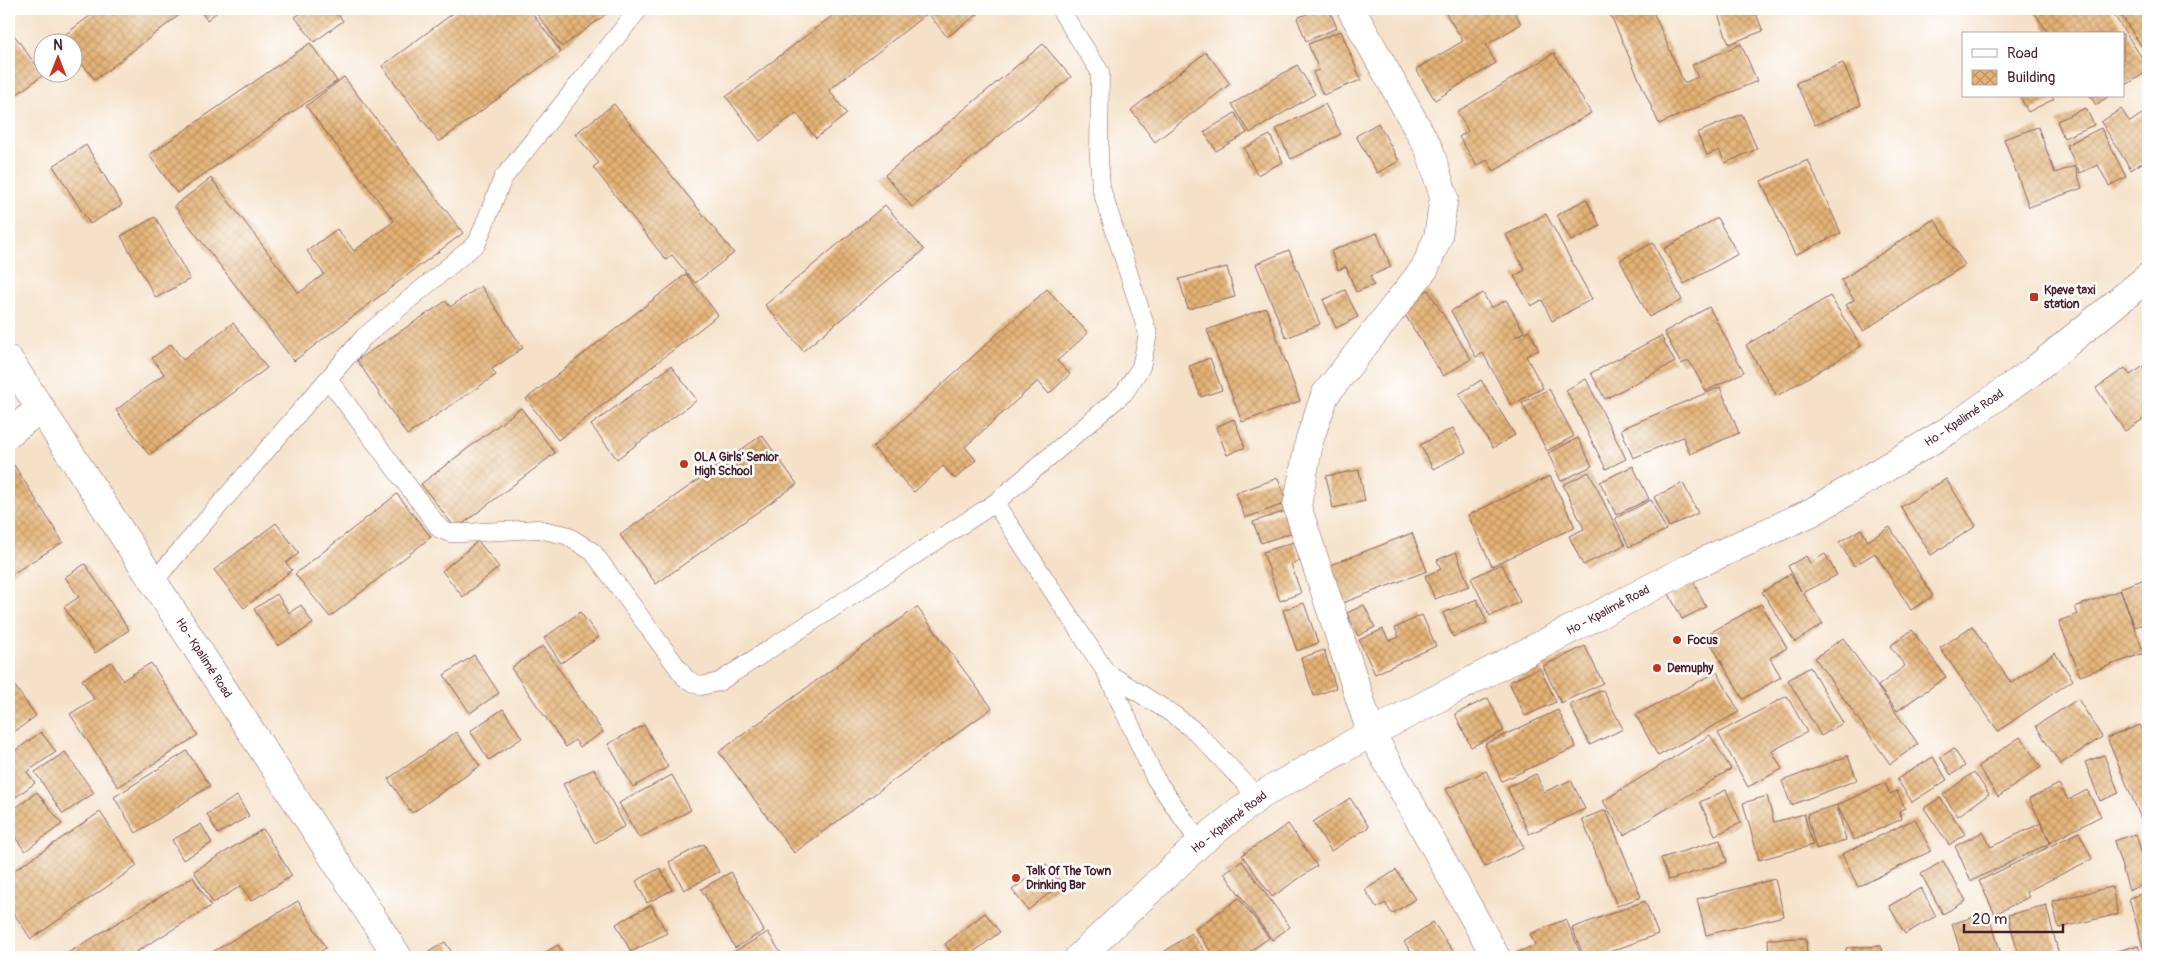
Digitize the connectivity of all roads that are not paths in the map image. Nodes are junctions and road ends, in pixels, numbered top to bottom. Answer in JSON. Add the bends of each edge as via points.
{"nodes":[{"id":1,"x":639,"y":9,"type":"edge"},
{"id":2,"x":1060,"y":9,"type":"edge"},
{"id":3,"x":1350,"y":9,"type":"edge"},
{"id":4,"x":2148,"y":277,"type":"edge"},
{"id":5,"x":9,"y":360,"type":"edge"},
{"id":6,"x":328,"y":379,"type":"junction"},
{"id":7,"x":41,"y":408,"type":"junction"},
{"id":8,"x":9,"y":433,"type":"edge"},
{"id":9,"x":996,"y":503,"type":"junction"},
{"id":10,"x":154,"y":581,"type":"junction"},
{"id":11,"x":1106,"y":672,"type":"junction"},
{"id":12,"x":1371,"y":733,"type":"junction"},
{"id":13,"x":1258,"y":797,"type":"junction"},
{"id":14,"x":1200,"y":843,"type":"junction"},
{"id":15,"x":398,"y":957,"type":"edge"},
{"id":16,"x":1079,"y":957,"type":"edge"},
{"id":17,"x":1496,"y":957,"type":"edge"}],
"edges":[{"from":1,"to":6,"type":"lane","via":[[503,178],[477,243],[364,337]]},
{"from":2,"to":9,"type":"lane","via":[[1100,72],[1101,188],[1148,334],[1142,367],[1124,393]]},
{"from":3,"to":12,"type":"main road","via":[[1429,149],[1444,197],[1438,237],[1425,268],[1325,395],[1310,438],[1297,506]]},
{"from":4,"to":12,"type":"main road","name":"Ho - Kpalimé Road","via":[[2026,376],[1951,429],[1828,503],[1689,568]]},
{"from":5,"to":7,"type":"main road","name":"Ho - Kpalimé Road"},
{"from":6,"to":9,"type":"lane","via":[[440,529],[450,533],[538,529],[566,535],[593,552],[686,678],[701,686],[719,682]]},
{"from":6,"to":10,"type":"lane"},
{"from":7,"to":8,"type":"main road"},
{"from":7,"to":10,"type":"main road","name":"Ho - Kpalimé Road"},
{"from":9,"to":11,"type":"lane"},
{"from":10,"to":15,"type":"main road","name":"Ho - Kpalimé Road"},
{"from":11,"to":13,"type":"lane","via":[[1196,732]]},
{"from":11,"to":14,"type":"lane","via":[[1155,778]]},
{"from":12,"to":13,"type":"main road","name":"Ho - Kpalimé Road"},
{"from":12,"to":17,"type":"main road"},
{"from":13,"to":14,"type":"main road","name":"Ho - Kpalimé Road"},
{"from":14,"to":16,"type":"main road","name":"Ho - Kpalimé Road"}]}
